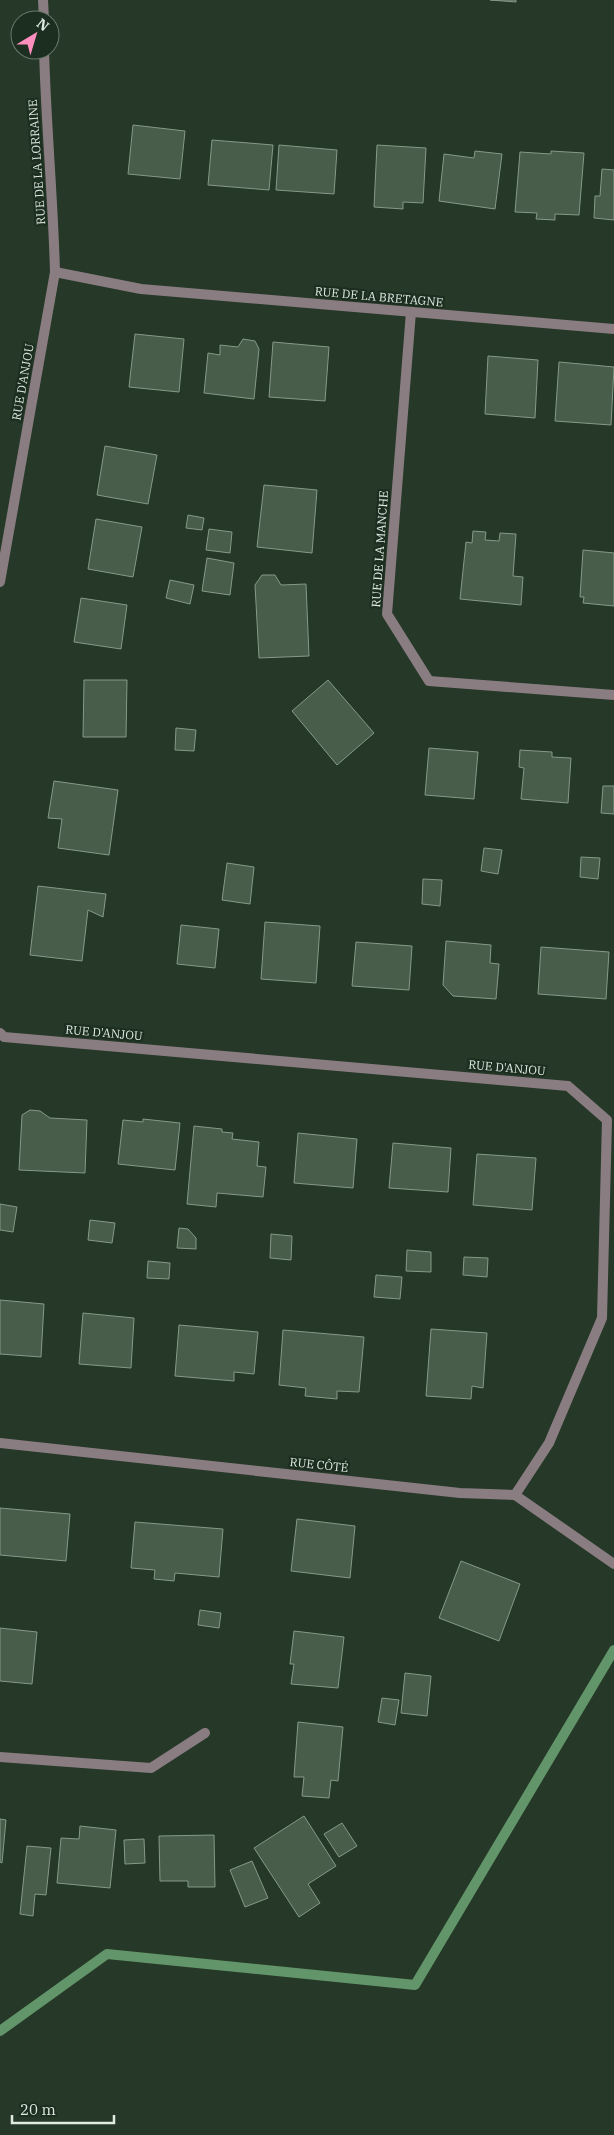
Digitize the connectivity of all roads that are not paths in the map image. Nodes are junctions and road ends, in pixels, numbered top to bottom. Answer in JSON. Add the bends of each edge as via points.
{"nodes":[{"id":1,"x":44,"y":60,"type":"edge"},
{"id":2,"x":55,"y":272,"type":"junction"},
{"id":3,"x":411,"y":312,"type":"junction"},
{"id":4,"x":614,"y":329,"type":"edge"},
{"id":5,"x":0,"y":582,"type":"edge"},
{"id":6,"x":614,"y":695,"type":"edge"},
{"id":7,"x":0,"y":1033,"type":"edge"},
{"id":8,"x":0,"y":1442,"type":"edge"},
{"id":9,"x":516,"y":1495,"type":"junction"},
{"id":10,"x":614,"y":1564,"type":"edge"},
{"id":11,"x":205,"y":1732,"type":"dead end"},
{"id":12,"x":0,"y":1757,"type":"edge"}],
"edges":[{"from":1,"to":2,"type":"street","name":"RUE DE LA LORRAINE"},
{"from":2,"to":3,"type":"street","name":"RUE DE LA BRETAGNE","via":[[141,289]]},
{"from":2,"to":5,"type":"street","name":"RUE D'ANJOU"},
{"from":3,"to":4,"type":"street","name":"RUE DE LA BRETAGNE"},
{"from":3,"to":6,"type":"street","name":"RUE DE LA MANCHE","via":[[387,614],[429,681]]},
{"from":7,"to":9,"type":"street","name":"RUE D'ANJOU","via":[[4,1037],[568,1086],[607,1120],[602,1318],[549,1443]]},
{"from":8,"to":9,"type":"street","name":"RUE CÔTÉ","via":[[460,1493]]},
{"from":9,"to":10,"type":"street"},
{"from":11,"to":12,"type":"street","via":[[151,1768]]}]}
